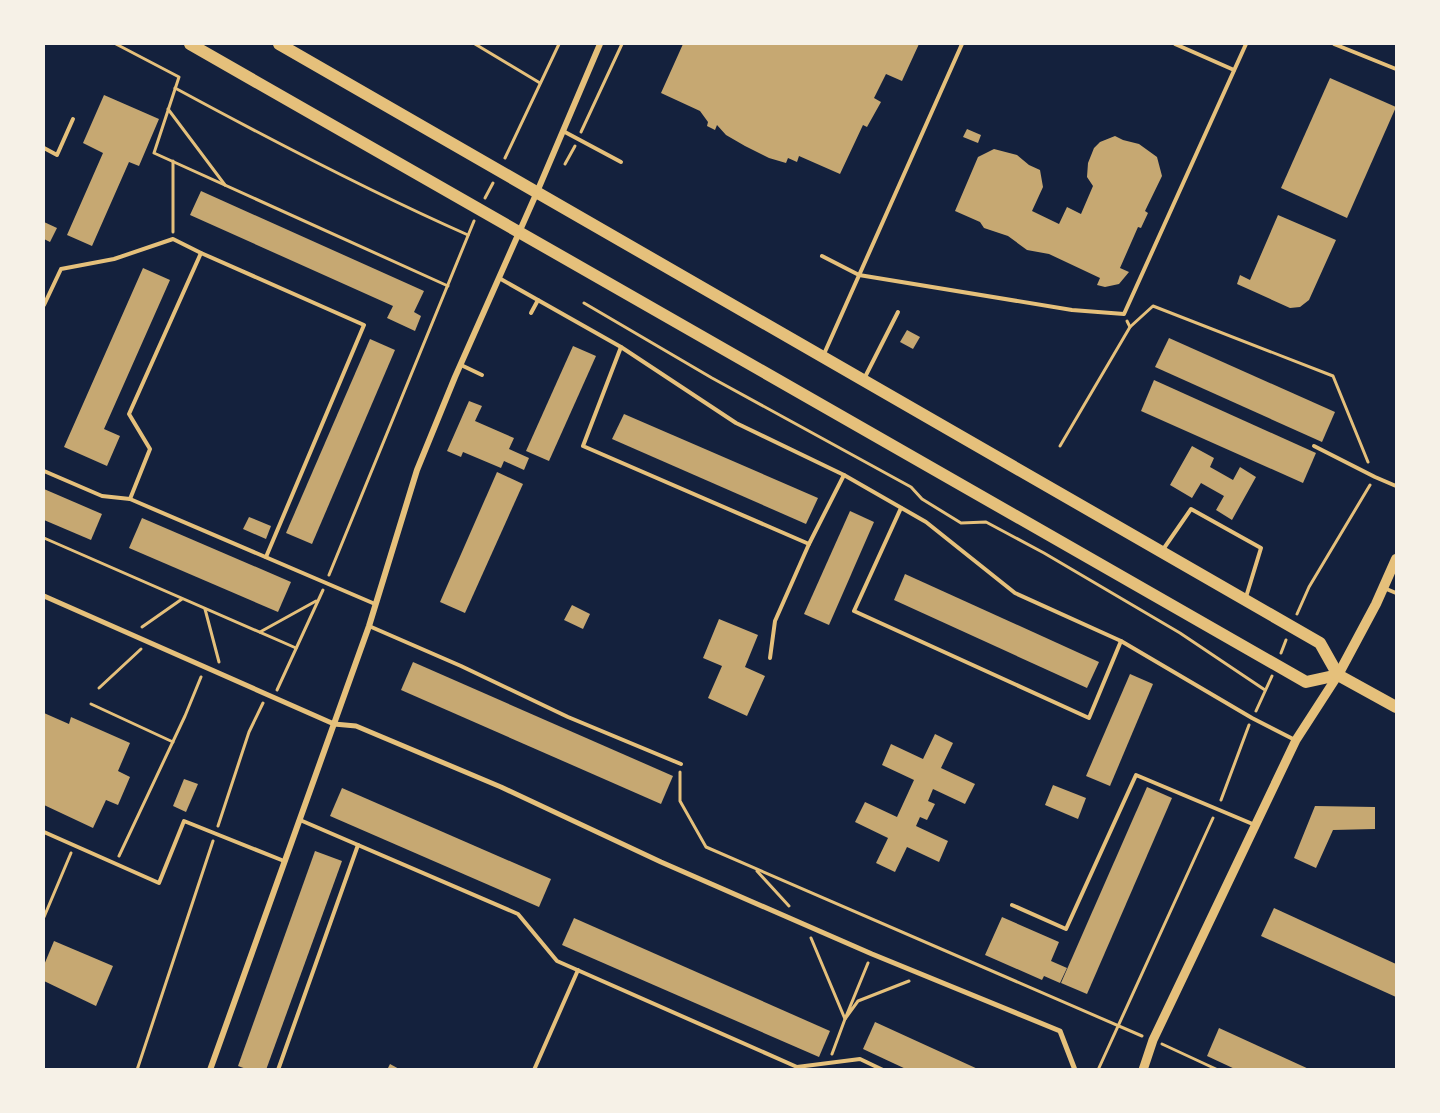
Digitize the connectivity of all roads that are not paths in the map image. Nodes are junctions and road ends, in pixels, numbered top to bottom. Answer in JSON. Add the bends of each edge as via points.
{"nodes":[{"id":1,"x":190,"y":44,"type":"edge"},
{"id":2,"x":279,"y":44,"type":"edge"},
{"id":3,"x":600,"y":44,"type":"edge"},
{"id":4,"x":962,"y":44,"type":"edge"},
{"id":5,"x":1175,"y":44,"type":"edge"},
{"id":6,"x":1246,"y":44,"type":"edge"},
{"id":7,"x":1334,"y":44,"type":"edge"},
{"id":8,"x":1396,"y":69,"type":"edge"},
{"id":9,"x":1234,"y":70,"type":"junction"},
{"id":10,"x":73,"y":119,"type":"dead end"},
{"id":11,"x":563,"y":131,"type":"junction"},
{"id":12,"x":44,"y":148,"type":"edge"},
{"id":13,"x":621,"y":162,"type":"dead end"},
{"id":14,"x":537,"y":192,"type":"junction"},
{"id":15,"x":519,"y":233,"type":"junction"},
{"id":16,"x":201,"y":253,"type":"junction"},
{"id":17,"x":822,"y":256,"type":"dead end"},
{"id":18,"x":859,"y":276,"type":"junction"},
{"id":19,"x":499,"y":278,"type":"junction"},
{"id":20,"x":538,"y":300,"type":"junction"},
{"id":21,"x":44,"y":305,"type":"edge"},
{"id":22,"x":898,"y":312,"type":"dead end"},
{"id":23,"x":531,"y":313,"type":"dead end"},
{"id":24,"x":621,"y":347,"type":"junction"},
{"id":25,"x":822,"y":357,"type":"junction"},
{"id":26,"x":460,"y":365,"type":"junction"},
{"id":27,"x":482,"y":375,"type":"dead end"},
{"id":28,"x":864,"y":380,"type":"junction"},
{"id":29,"x":1314,"y":446,"type":"dead end"},
{"id":30,"x":44,"y":471,"type":"edge"},
{"id":31,"x":844,"y":476,"type":"junction"},
{"id":32,"x":1396,"y":486,"type":"edge"},
{"id":33,"x":130,"y":499,"type":"junction"},
{"id":34,"x":901,"y":508,"type":"junction"},
{"id":35,"x":809,"y":544,"type":"junction"},
{"id":36,"x":1161,"y":552,"type":"junction"},
{"id":37,"x":266,"y":557,"type":"junction"},
{"id":38,"x":1396,"y":559,"type":"edge"},
{"id":39,"x":1383,"y":588,"type":"junction"},
{"id":40,"x":1396,"y":593,"type":"edge"},
{"id":41,"x":44,"y":596,"type":"edge"},
{"id":42,"x":1245,"y":600,"type":"junction"},
{"id":43,"x":376,"y":605,"type":"junction"},
{"id":44,"x":369,"y":626,"type":"junction"},
{"id":45,"x":1121,"y":641,"type":"junction"},
{"id":46,"x":770,"y":658,"type":"dead end"},
{"id":47,"x":1338,"y":675,"type":"junction"},
{"id":48,"x":1396,"y":707,"type":"edge"},
{"id":49,"x":334,"y":724,"type":"junction"},
{"id":50,"x":1296,"y":740,"type":"junction"},
{"id":51,"x":681,"y":764,"type":"road end"},
{"id":52,"x":300,"y":820,"type":"junction"},
{"id":53,"x":1256,"y":825,"type":"junction"},
{"id":54,"x":44,"y":832,"type":"edge"},
{"id":55,"x":358,"y":845,"type":"junction"},
{"id":56,"x":285,"y":861,"type":"junction"},
{"id":57,"x":1012,"y":904,"type":"dead end"},
{"id":58,"x":578,"y":970,"type":"junction"},
{"id":59,"x":210,"y":1070,"type":"edge"},
{"id":60,"x":278,"y":1070,"type":"edge"},
{"id":61,"x":534,"y":1070,"type":"edge"},
{"id":62,"x":883,"y":1070,"type":"edge"},
{"id":63,"x":1075,"y":1070,"type":"edge"},
{"id":64,"x":1143,"y":1070,"type":"edge"}],
"edges":[{"from":1,"to":15,"type":"main road"},
{"from":2,"to":14,"type":"main road"},
{"from":3,"to":11,"type":"street"},
{"from":4,"to":18,"type":"lane"},
{"from":5,"to":9,"type":"lane"},
{"from":6,"to":9,"type":"lane"},
{"from":7,"to":8,"type":"lane"},
{"from":9,"to":18,"type":"lane","via":[[1124,314],[1072,310]]},
{"from":10,"to":12,"type":"lane","via":[[57,154]]},
{"from":11,"to":13,"type":"lane"},
{"from":11,"to":14,"type":"street"},
{"from":14,"to":15,"type":"street"},
{"from":14,"to":25,"type":"main road"},
{"from":15,"to":19,"type":"street"},
{"from":15,"to":47,"type":"main road","via":[[1276,666],[1306,682]]},
{"from":16,"to":21,"type":"lane","via":[[173,239],[114,259],[61,269]]},
{"from":16,"to":33,"type":"lane","via":[[129,414],[150,449]]},
{"from":16,"to":37,"type":"lane","via":[[364,325]]},
{"from":17,"to":18,"type":"lane"},
{"from":18,"to":25,"type":"lane"},
{"from":19,"to":20,"type":"lane"},
{"from":19,"to":26,"type":"street"},
{"from":20,"to":23,"type":"lane"},
{"from":20,"to":24,"type":"lane"},
{"from":22,"to":28,"type":"lane"},
{"from":24,"to":31,"type":"lane","via":[[736,423]]},
{"from":24,"to":35,"type":"lane","via":[[583,446]]},
{"from":25,"to":28,"type":"main road"},
{"from":26,"to":27,"type":"lane"},
{"from":26,"to":43,"type":"street","via":[[417,470]]},
{"from":28,"to":36,"type":"main road"},
{"from":29,"to":32,"type":"lane"},
{"from":30,"to":33,"type":"lane","via":[[102,496]]},
{"from":31,"to":34,"type":"lane"},
{"from":31,"to":35,"type":"lane"},
{"from":33,"to":37,"type":"lane"},
{"from":34,"to":45,"type":"lane","via":[[926,522],[1015,593]]},
{"from":34,"to":45,"type":"lane","via":[[854,611],[1089,718]]},
{"from":35,"to":46,"type":"lane","via":[[775,621]]},
{"from":36,"to":42,"type":"main road"},
{"from":36,"to":42,"type":"lane","via":[[1191,509],[1261,548]]},
{"from":37,"to":43,"type":"lane"},
{"from":38,"to":39,"type":"main road"},
{"from":39,"to":40,"type":"lane"},
{"from":39,"to":47,"type":"main road"},
{"from":41,"to":49,"type":"street"},
{"from":42,"to":47,"type":"main road","via":[[1320,643]]},
{"from":43,"to":44,"type":"street"},
{"from":44,"to":49,"type":"street"},
{"from":44,"to":51,"type":"lane"},
{"from":45,"to":50,"type":"lane"},
{"from":47,"to":48,"type":"main road"},
{"from":47,"to":50,"type":"street"},
{"from":49,"to":52,"type":"street"},
{"from":49,"to":63,"type":"street","via":[[356,726],[501,787],[661,862],[1060,1031]]},
{"from":50,"to":53,"type":"street"},
{"from":52,"to":55,"type":"lane"},
{"from":52,"to":56,"type":"street"},
{"from":53,"to":57,"type":"lane","via":[[1136,775],[1066,929]]},
{"from":53,"to":64,"type":"street","via":[[1153,1040]]},
{"from":54,"to":56,"type":"lane","via":[[159,883],[184,821]]},
{"from":55,"to":58,"type":"lane","via":[[518,914],[557,961]]},
{"from":55,"to":60,"type":"lane"},
{"from":56,"to":59,"type":"street"},
{"from":58,"to":61,"type":"lane"},
{"from":58,"to":62,"type":"lane","via":[[797,1067],[860,1059]]}]}
